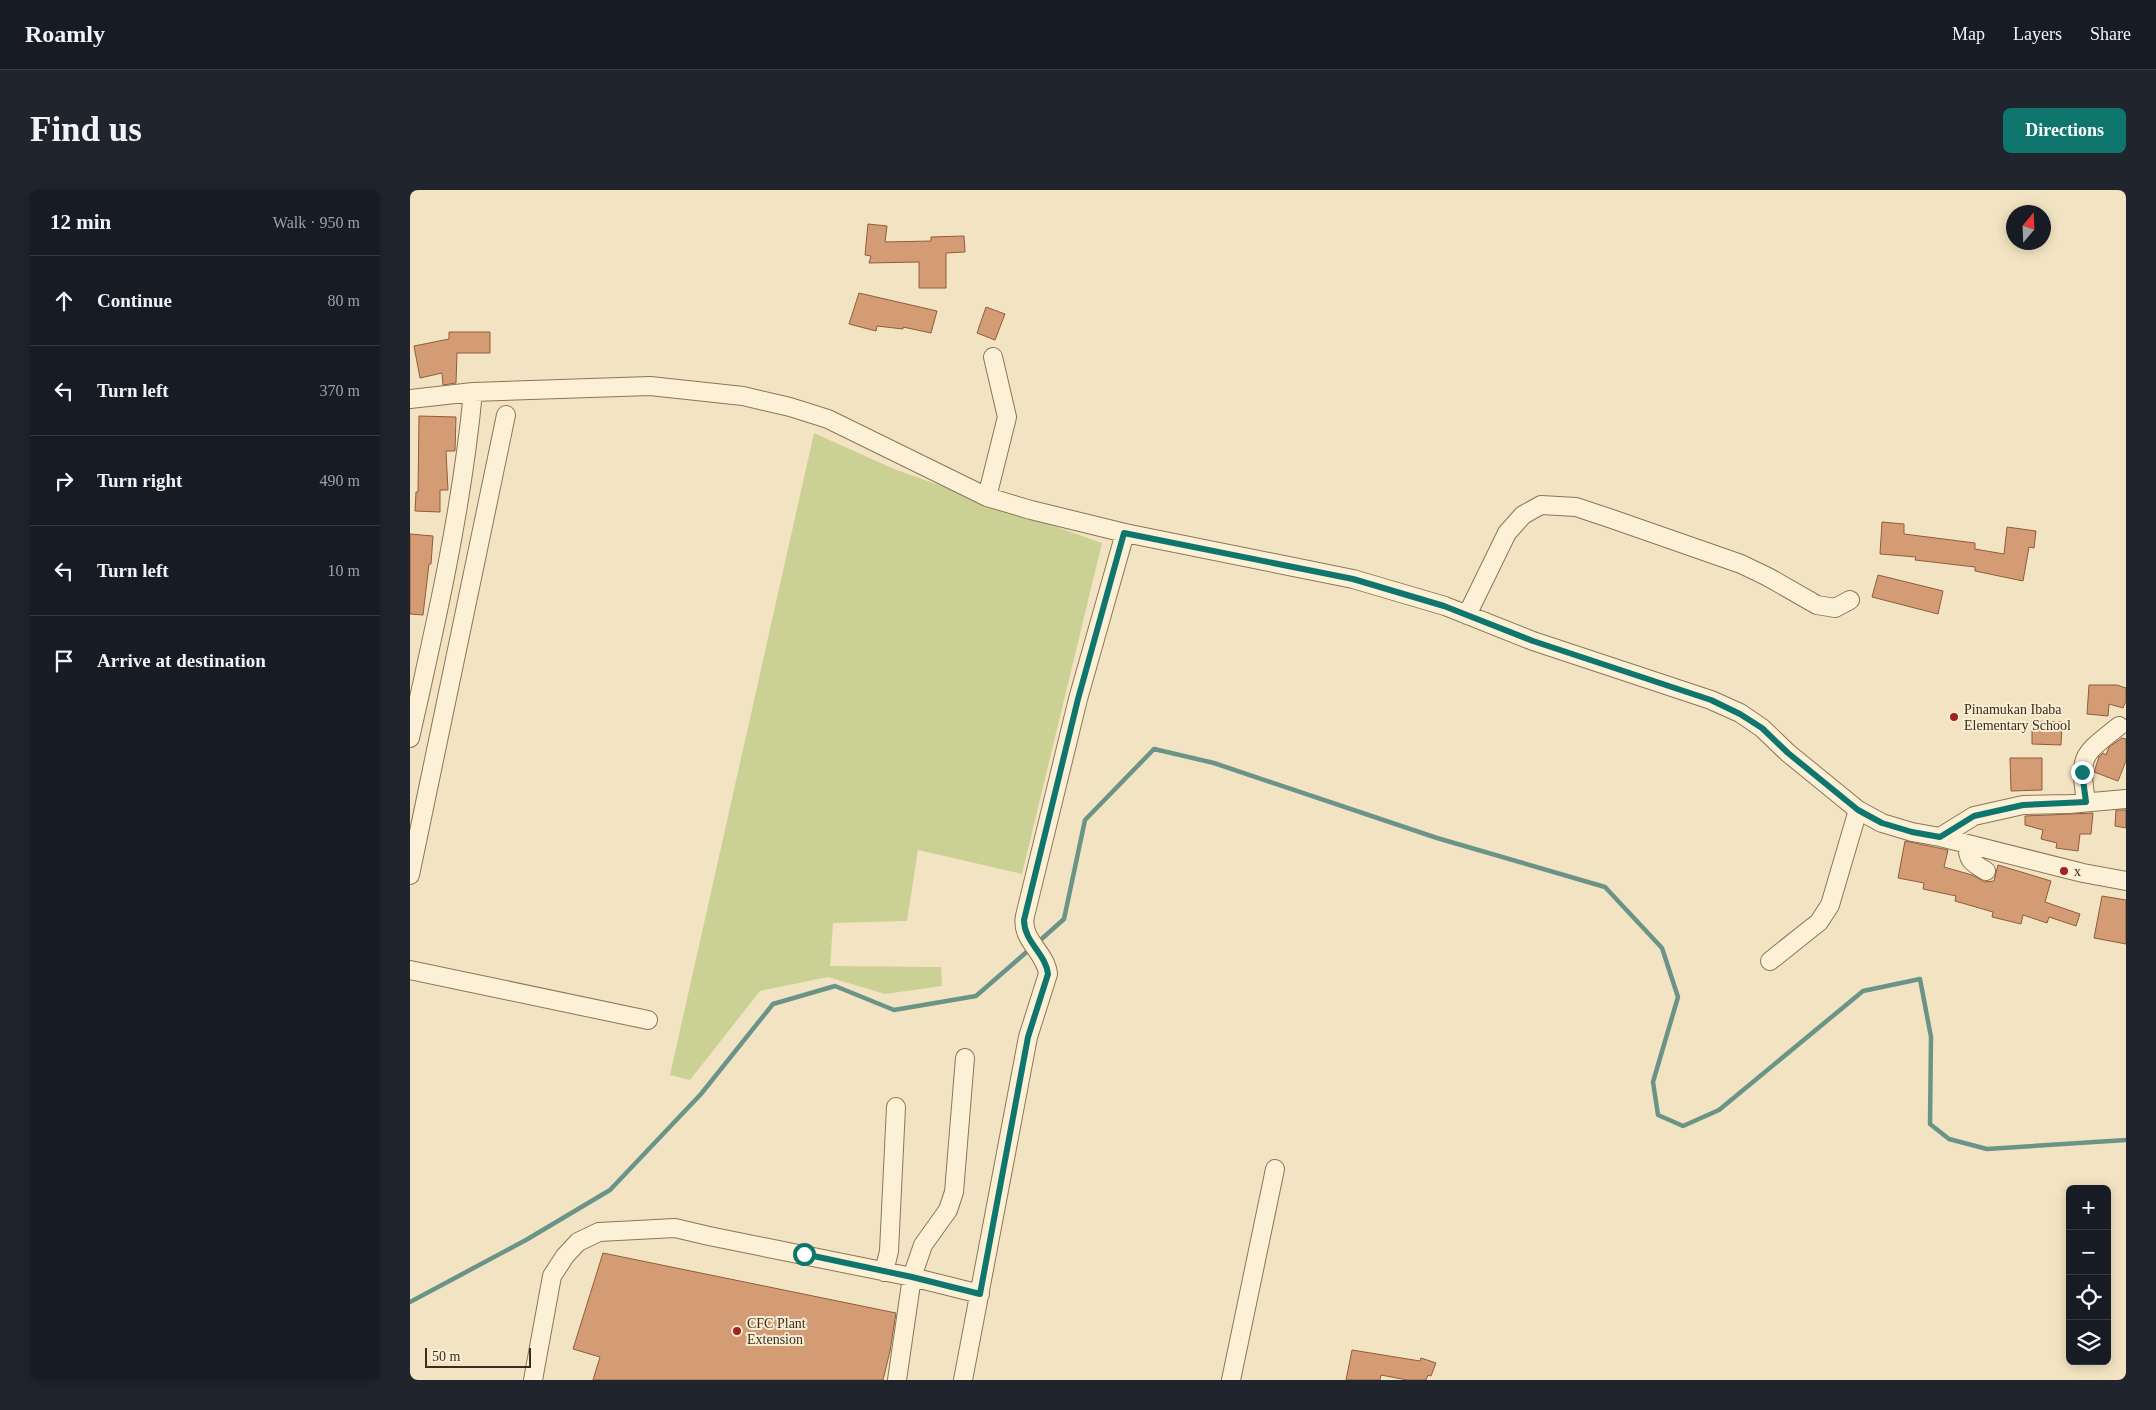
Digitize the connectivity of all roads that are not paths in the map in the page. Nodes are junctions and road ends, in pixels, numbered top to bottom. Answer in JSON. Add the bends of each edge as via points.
{"nodes":[{"id":1,"x":993,"y":357,"type":"dead end"},
{"id":2,"x":473,"y":392,"type":"junction"},
{"id":3,"x":410,"y":399,"type":"edge"},
{"id":4,"x":506,"y":415,"type":"dead end"},
{"id":5,"x":987,"y":497,"type":"junction"},
{"id":6,"x":1124,"y":533,"type":"junction"},
{"id":7,"x":1850,"y":600,"type":"dead end"},
{"id":8,"x":1467,"y":614,"type":"junction"},
{"id":9,"x":2119,"y":726,"type":"dead end"},
{"id":10,"x":410,"y":738,"type":"edge"},
{"id":11,"x":2126,"y":799,"type":"edge"},
{"id":12,"x":2086,"y":802,"type":"junction"},
{"id":13,"x":1858,"y":810,"type":"junction"},
{"id":14,"x":1940,"y":837,"type":"junction"},
{"id":15,"x":1967,"y":844,"type":"junction"},
{"id":16,"x":1986,"y":871,"type":"dead end"},
{"id":17,"x":410,"y":875,"type":"edge"},
{"id":18,"x":2126,"y":881,"type":"edge"},
{"id":19,"x":1770,"y":960,"type":"dead end"},
{"id":20,"x":410,"y":970,"type":"edge"},
{"id":21,"x":648,"y":1020,"type":"dead end"},
{"id":22,"x":966,"y":1058,"type":"dead end"},
{"id":23,"x":896,"y":1106,"type":"dead end"},
{"id":24,"x":1275,"y":1169,"type":"dead end"},
{"id":25,"x":884,"y":1272,"type":"junction"},
{"id":26,"x":912,"y":1277,"type":"junction"},
{"id":27,"x":980,"y":1294,"type":"junction"},
{"id":28,"x":533,"y":1380,"type":"edge"},
{"id":29,"x":897,"y":1380,"type":"edge"},
{"id":30,"x":963,"y":1380,"type":"edge"},
{"id":31,"x":1231,"y":1380,"type":"edge"}],
"edges":[{"from":1,"to":5,"type":"street","via":[[1007,417]]},
{"from":2,"to":3,"type":"street"},
{"from":2,"to":5,"type":"street","via":[[650,386],[743,396],[828,419]]},
{"from":2,"to":10,"type":"street","via":[[458,515]]},
{"from":4,"to":17,"type":"street"},
{"from":5,"to":6,"type":"street"},
{"from":6,"to":8,"type":"street","via":[[1353,579]]},
{"from":6,"to":27,"type":"street","via":[[1078,699],[1025,916],[1024,929],[1047,967],[1047,978],[1028,1037]]},
{"from":7,"to":8,"type":"street","via":[[1835,608],[1817,605],[1741,564],[1576,508],[1542,505],[1523,515],[1507,533]]},
{"from":8,"to":13,"type":"street","via":[[1533,641],[1711,700],[1740,714],[1762,728]]},
{"from":9,"to":12,"type":"street","via":[[2084,758],[2082,772]]},
{"from":11,"to":12,"type":"street"},
{"from":12,"to":14,"type":"street","via":[[2023,805],[1974,816]]},
{"from":13,"to":14,"type":"street","via":[[1882,823]]},
{"from":13,"to":19,"type":"street","via":[[1830,905],[1818,922]]},
{"from":14,"to":15,"type":"street"},
{"from":15,"to":16,"type":"street","via":[[1968,857]]},
{"from":15,"to":18,"type":"street"},
{"from":20,"to":21,"type":"street"},
{"from":22,"to":26,"type":"street","via":[[954,1192],[948,1210],[923,1246]]},
{"from":23,"to":25,"type":"street","via":[[889,1250]]},
{"from":24,"to":31,"type":"street"},
{"from":25,"to":26,"type":"street"},
{"from":25,"to":28,"type":"street","via":[[675,1228],[599,1232],[578,1242],[552,1276]]},
{"from":26,"to":27,"type":"street"},
{"from":26,"to":29,"type":"street"},
{"from":27,"to":30,"type":"street"}]}
